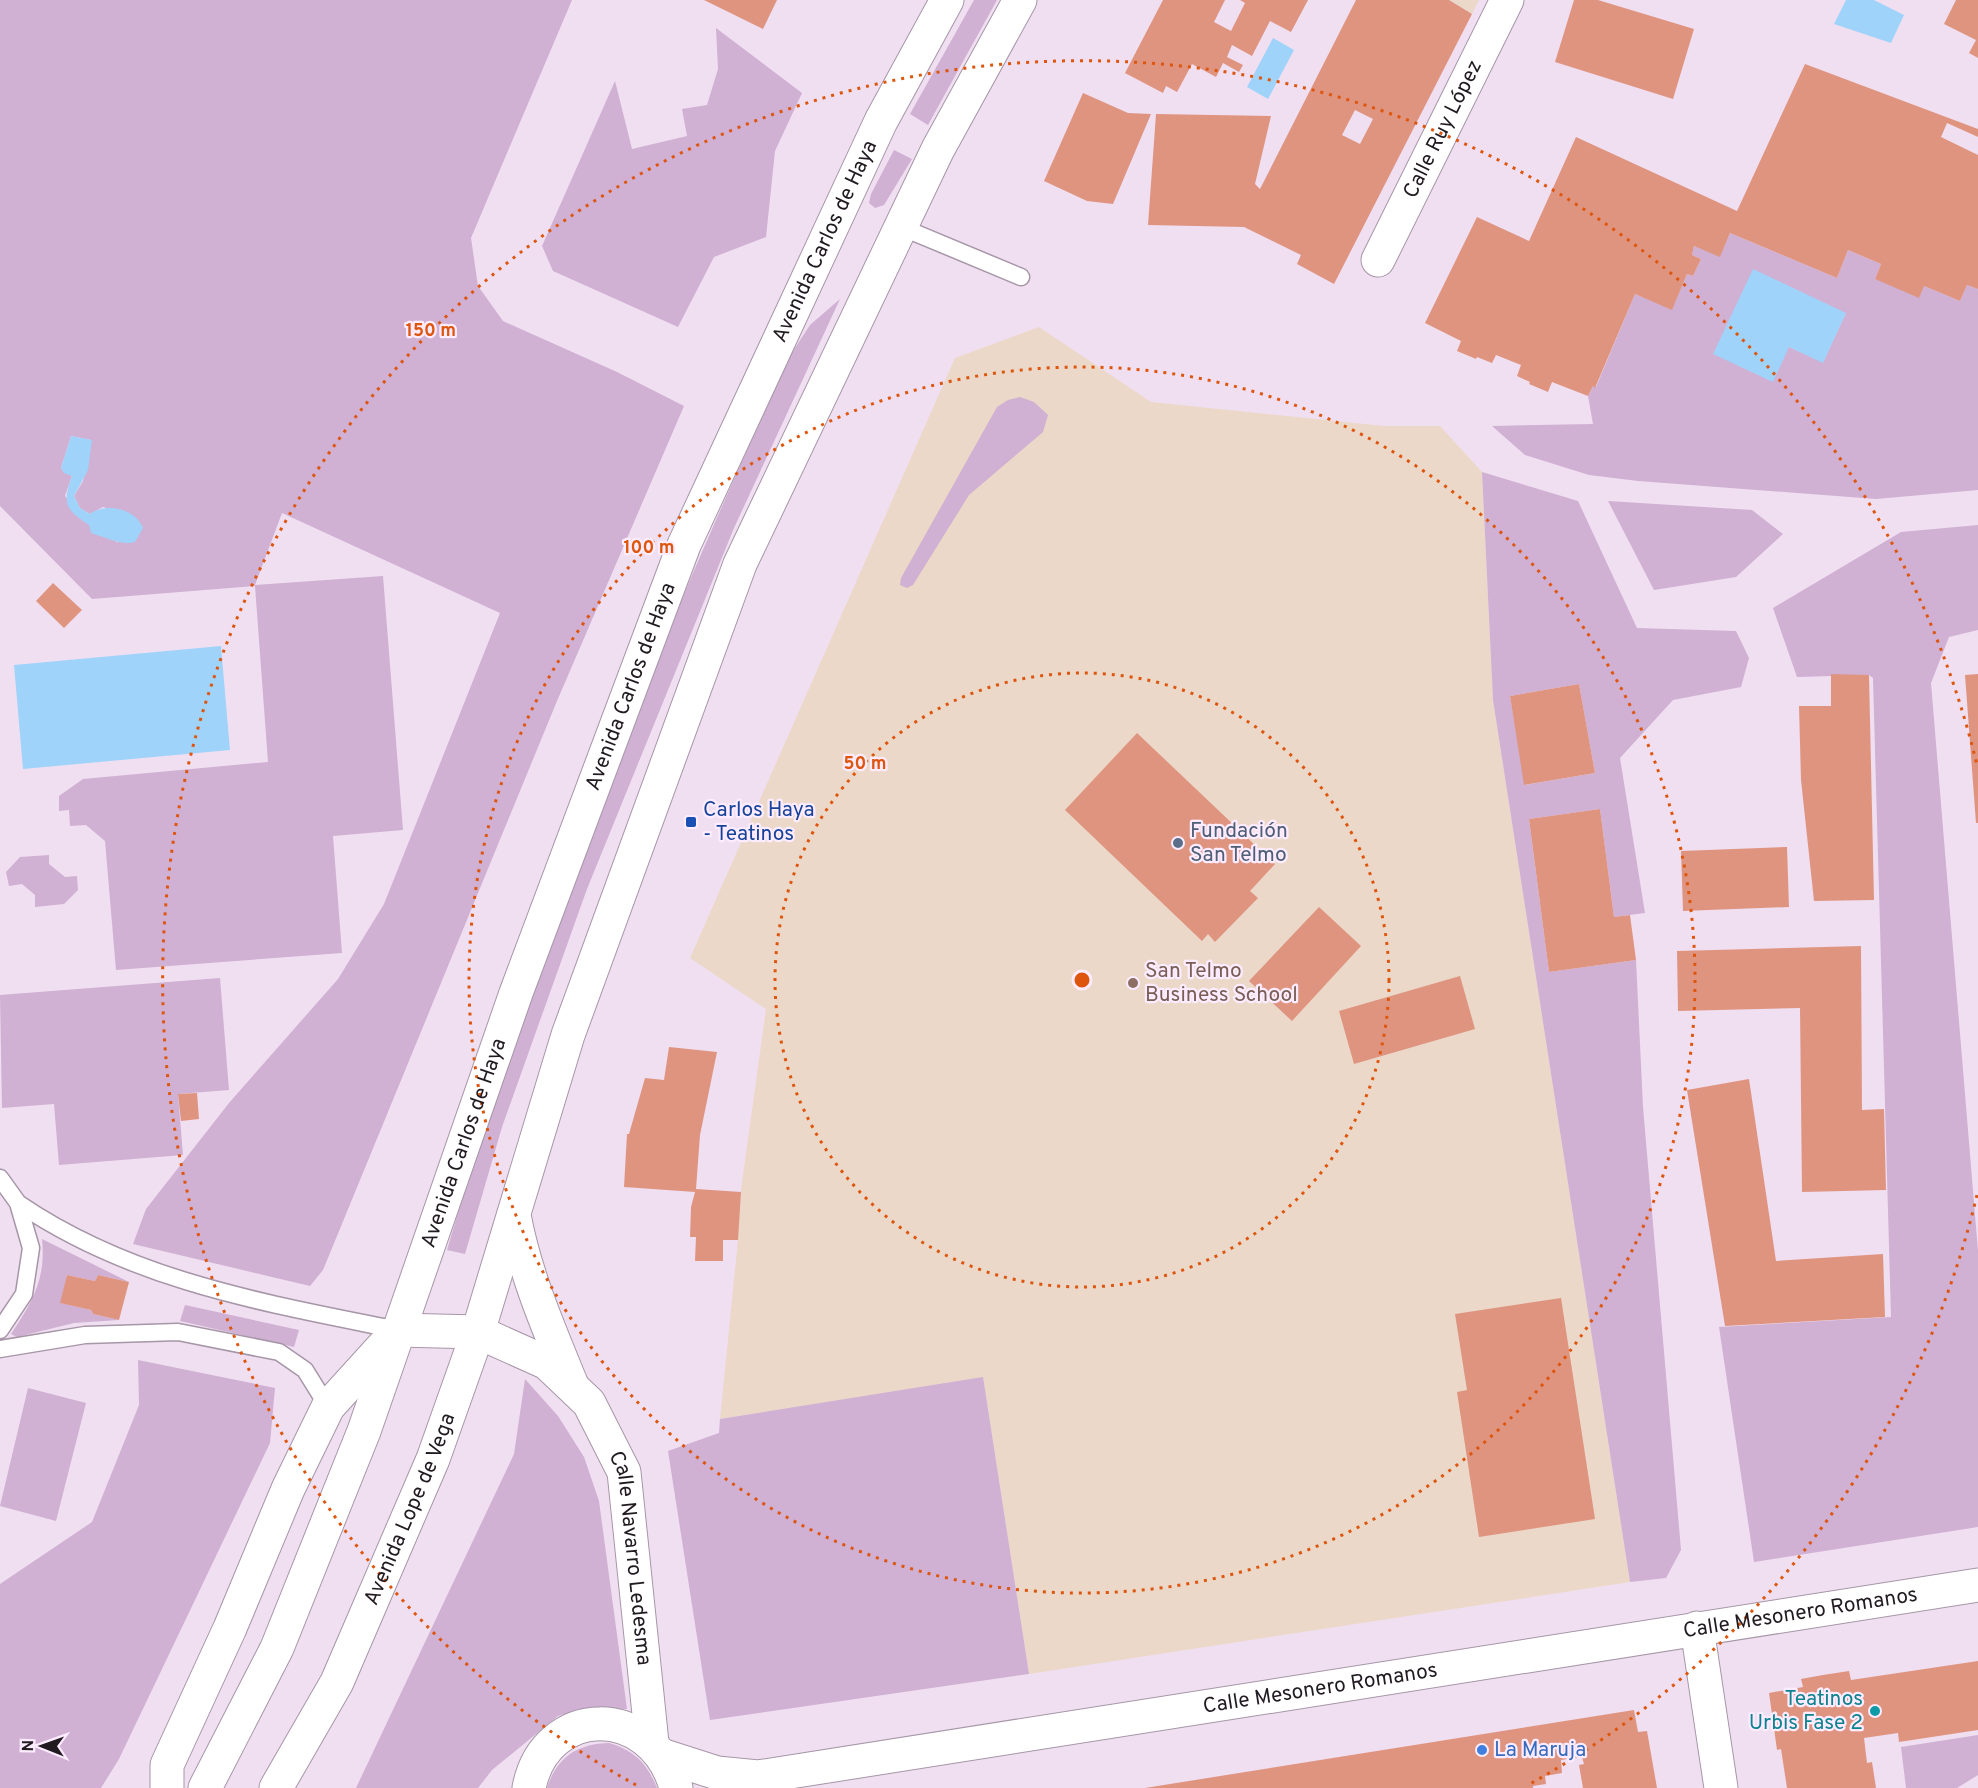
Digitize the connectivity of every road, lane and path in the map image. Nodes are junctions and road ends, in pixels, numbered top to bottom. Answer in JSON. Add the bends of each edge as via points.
{"nodes":[{"id":1,"x":947,"y":0,"type":"edge"},
{"id":2,"x":1020,"y":0,"type":"edge"},
{"id":3,"x":1507,"y":0,"type":"edge"},
{"id":4,"x":901,"y":227,"type":"junction"},
{"id":5,"x":1378,"y":260,"type":"dead end"},
{"id":6,"x":1021,"y":277,"type":"dead end"},
{"id":7,"x":0,"y":1178,"type":"edge"},
{"id":8,"x":18,"y":1203,"type":"junction"},
{"id":9,"x":514,"y":1215,"type":"junction"},
{"id":10,"x":0,"y":1330,"type":"edge"},
{"id":11,"x":398,"y":1330,"type":"junction"},
{"id":12,"x":478,"y":1332,"type":"junction"},
{"id":13,"x":0,"y":1349,"type":"edge"},
{"id":14,"x":573,"y":1387,"type":"junction"},
{"id":15,"x":328,"y":1407,"type":"junction"},
{"id":16,"x":1978,"y":1584,"type":"edge"},
{"id":17,"x":1697,"y":1628,"type":"junction"},
{"id":18,"x":658,"y":1750,"type":"junction"},
{"id":19,"x":167,"y":1788,"type":"edge"},
{"id":20,"x":205,"y":1788,"type":"edge"},
{"id":21,"x":276,"y":1788,"type":"edge"},
{"id":22,"x":529,"y":1788,"type":"edge"},
{"id":23,"x":676,"y":1788,"type":"edge"},
{"id":24,"x":1721,"y":1788,"type":"edge"}],
"edges":[{"from":1,"to":11,"type":"main road","name":"Avenida Carlos de Haya","via":[[881,121],[684,545],[516,993]]},
{"from":2,"to":4,"type":"main road","via":[[938,149]]},
{"from":3,"to":5,"type":"main road","name":"Calle Ruy López"},
{"from":4,"to":6,"type":"lane"},
{"from":4,"to":9,"type":"main road","via":[[740,564],[568,1035]]},
{"from":7,"to":8,"type":"lane"},
{"from":8,"to":10,"type":"lane","via":[[31,1248],[24,1294]]},
{"from":8,"to":11,"type":"lane","via":[[57,1230],[104,1253],[198,1286]]},
{"from":9,"to":12,"type":"main road","name":"Avenida Lope de Vega"},
{"from":9,"to":14,"type":"main road","via":[[538,1304]]},
{"from":11,"to":12,"type":"main road"},
{"from":11,"to":15,"type":"main road"},
{"from":11,"to":20,"type":"main road","via":[[364,1431],[277,1648]]},
{"from":12,"to":14,"type":"main road","via":[[547,1363]]},
{"from":12,"to":21,"type":"main road","name":"Avenida Lope de Vega","via":[[433,1459],[338,1682]]},
{"from":13,"to":15,"type":"lane","via":[[85,1335],[178,1332],[279,1352],[306,1370]]},
{"from":14,"to":18,"type":"main road","name":"Calle Navarro Ledesma","via":[[589,1403],[624,1472]]},
{"from":15,"to":19,"type":"main road","via":[[166,1765]]},
{"from":16,"to":17,"type":"main road","name":"Calle Mesonero Romanos"},
{"from":17,"to":18,"type":"main road","name":"Calle Mesonero Romanos","via":[[758,1777],[717,1773]]},
{"from":17,"to":24,"type":"main road"},
{"from":18,"to":22,"type":"main road","name":"Calle Mesonero Romanos","via":[[627,1728],[599,1724],[571,1730],[547,1747],[532,1771]]},
{"from":18,"to":23,"type":"main road","name":"Calle Navarro Ledesma"}]}
